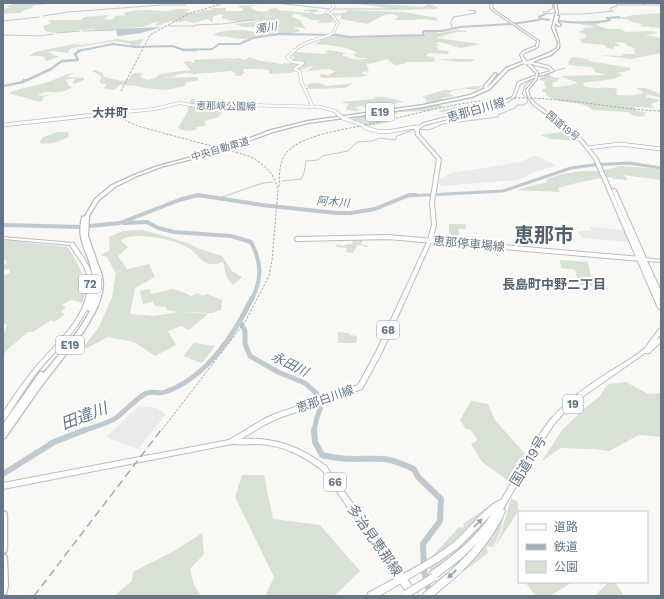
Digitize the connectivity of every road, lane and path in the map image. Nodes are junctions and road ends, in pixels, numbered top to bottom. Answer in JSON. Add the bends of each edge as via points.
{"nodes":[{"id":1,"x":332,"y":3,"type":"edge"},
{"id":2,"x":493,"y":3,"type":"edge"},
{"id":3,"x":554,"y":3,"type":"edge"},
{"id":4,"x":557,"y":12,"type":"junction"},
{"id":5,"x":515,"y":24,"type":"junction"},
{"id":6,"x":558,"y":25,"type":"dead end"},
{"id":7,"x":558,"y":33,"type":"dead end"},
{"id":8,"x":557,"y":49,"type":"junction"},
{"id":9,"x":527,"y":62,"type":"junction"},
{"id":10,"x":513,"y":64,"type":"dead end"},
{"id":11,"x":540,"y":66,"type":"junction"},
{"id":12,"x":534,"y":68,"type":"junction"},
{"id":13,"x":496,"y":74,"type":"dead end"},
{"id":14,"x":542,"y":76,"type":"dead end"},
{"id":15,"x":535,"y":77,"type":"dead end"},
{"id":16,"x":524,"y":81,"type":"junction"},
{"id":17,"x":445,"y":102,"type":"junction"},
{"id":18,"x":313,"y":107,"type":"junction"},
{"id":19,"x":3,"y":125,"type":"edge"},
{"id":20,"x":418,"y":128,"type":"junction"},
{"id":21,"x":229,"y":147,"type":"junction"},
{"id":22,"x":589,"y":148,"type":"junction"},
{"id":23,"x":661,"y":149,"type":"edge"},
{"id":24,"x":3,"y":238,"type":"edge"},
{"id":25,"x":297,"y":239,"type":"dead end"},
{"id":26,"x":430,"y":240,"type":"junction"},
{"id":27,"x":86,"y":243,"type":"junction"},
{"id":28,"x":643,"y":260,"type":"junction"},
{"id":29,"x":661,"y":261,"type":"edge"},
{"id":30,"x":661,"y":297,"type":"edge"},
{"id":31,"x":661,"y":308,"type":"edge"},
{"id":32,"x":661,"y":330,"type":"edge"},
{"id":33,"x":661,"y":339,"type":"edge"},
{"id":34,"x":3,"y":418,"type":"edge"},
{"id":35,"x":3,"y":429,"type":"edge"},
{"id":36,"x":248,"y":431,"type":"junction"},
{"id":37,"x":3,"y":436,"type":"edge"},
{"id":38,"x":251,"y":441,"type":"junction"},
{"id":39,"x":231,"y":442,"type":"junction"},
{"id":40,"x":220,"y":444,"type":"junction"},
{"id":41,"x":225,"y":450,"type":"dead end"},
{"id":42,"x":3,"y":486,"type":"edge"},
{"id":43,"x":514,"y":486,"type":"junction"},
{"id":44,"x":502,"y":507,"type":"junction"},
{"id":45,"x":3,"y":515,"type":"edge"},
{"id":46,"x":3,"y":549,"type":"edge"},
{"id":47,"x":3,"y":558,"type":"edge"},
{"id":48,"x":402,"y":578,"type":"junction"},
{"id":49,"x":3,"y":580,"type":"edge"},
{"id":50,"x":3,"y":591,"type":"edge"},
{"id":51,"x":430,"y":594,"type":"edge"},
{"id":52,"x":406,"y":595,"type":"edge"},
{"id":53,"x":371,"y":596,"type":"edge"}],
"edges":[{"from":1,"to":18,"type":"main road","via":[[335,5],[327,12],[338,23],[333,32],[299,46],[287,57],[293,62],[303,63],[295,69],[300,72],[301,81]]},
{"from":2,"to":5,"type":"main road","via":[[493,10]]},
{"from":3,"to":4,"type":"highway"},
{"from":3,"to":9,"type":"highway","via":[[556,12],[551,28],[556,47],[551,52]]},
{"from":4,"to":6,"type":"highway"},
{"from":4,"to":8,"type":"highway","via":[[552,26],[559,43]]},
{"from":5,"to":9,"type":"main road","via":[[541,42],[538,47],[523,54]]},
{"from":5,"to":12,"type":"main road","via":[[538,41],[537,46],[521,55],[522,59]]},
{"from":7,"to":8,"type":"highway","via":[[560,44]]},
{"from":8,"to":9,"type":"highway","name":"中央自動車道","number":"E19","via":[[545,57]]},
{"from":9,"to":10,"type":"highway"},
{"from":9,"to":11,"type":"main road"},
{"from":9,"to":12,"type":"main road"},
{"from":9,"to":17,"type":"highway","name":"中央自動車道","number":"E19","via":[[505,71],[492,86],[483,91]]},
{"from":9,"to":21,"type":"highway","name":"中央自動車道","number":"E19","via":[[507,71],[488,90],[472,97],[424,107],[310,122]]},
{"from":11,"to":12,"type":"main road"},
{"from":11,"to":14,"type":"main road","via":[[553,71]]},
{"from":12,"to":16,"type":"main road","name":"恵那白川線","via":[[536,74]]},
{"from":12,"to":22,"type":"main road","name":"国道19号","via":[[537,78],[527,90],[529,97],[534,104],[574,132]]},
{"from":13,"to":17,"type":"highway","via":[[482,89]]},
{"from":15,"to":16,"type":"main road"},
{"from":16,"to":20,"type":"main road","name":"恵那白川線","via":[[518,85],[513,98],[505,102],[430,122]]},
{"from":17,"to":21,"type":"highway","name":"中央自動車道","number":"E19","via":[[308,122],[272,131]]},
{"from":18,"to":19,"type":"main road","name":"恵那峡公園線","via":[[197,106],[180,103],[155,109]]},
{"from":18,"to":20,"type":"main road","name":"恵那峡公園線","bridge":true,"via":[[328,108],[343,118],[375,132],[389,133],[412,127]]},
{"from":20,"to":26,"type":"main road","name":"恵那白川線","number":"68","via":[[417,134],[440,159],[432,203],[434,224]]},
{"from":21,"to":27,"type":"highway","name":"中央自動車道","number":"E19","bridge":true,"via":[[167,163],[135,175],[111,189],[84,215],[82,236]]},
{"from":22,"to":23,"type":"main road","via":[[620,144]]},
{"from":22,"to":28,"type":"main road","name":"国道19号","via":[[607,178]]},
{"from":24,"to":34,"type":"main road","number":"72","via":[[72,244],[87,266],[90,282],[87,302],[74,324],[26,383]]},
{"from":25,"to":26,"type":"main road","name":"恵那停車場線","via":[[388,237]]},
{"from":26,"to":28,"type":"main road","name":"恵那停車場線"},
{"from":26,"to":36,"type":"main road","name":"恵那白川線","number":"68","via":[[379,352],[360,387],[277,416]]},
{"from":27,"to":35,"type":"highway","name":"中央自動車道","number":"E19","via":[[96,278],[95,294],[91,304],[77,329],[24,396]]},
{"from":27,"to":37,"type":"highway","name":"中央自動車道","number":"E19","via":[[97,265],[100,278],[95,304],[81,330]]},
{"from":28,"to":29,"type":"main road"},
{"from":28,"to":30,"type":"main road","name":"国道19号"},
{"from":28,"to":31,"type":"main road","name":"国道19号"},
{"from":32,"to":43,"type":"main road","name":"国道19号","number":"19","via":[[641,354],[580,396],[559,415],[544,434]]},
{"from":33,"to":43,"type":"main road","name":"国道19号","number":"19","via":[[566,410],[546,434]]},
{"from":36,"to":38,"type":"main road","via":[[247,437]]},
{"from":36,"to":39,"type":"main road","name":"恵那白川線","number":"68"},
{"from":38,"to":39,"type":"main road","name":"多治見恵那線","number":"66"},
{"from":38,"to":48,"type":"main road","name":"多治見恵那線","number":"66","via":[[276,443],[292,448],[312,458],[324,468]]},
{"from":39,"to":40,"type":"main road","name":"恵那白川線","number":"68"},
{"from":40,"to":41,"type":"main road"},
{"from":40,"to":42,"type":"main road","name":"恵那白川線","number":"68"},
{"from":43,"to":44,"type":"main road","name":"国道19号","number":"19"},
{"from":48,"to":44,"type":"main road","one_way":true,"via":[[457,544],[487,514]]},
{"from":44,"to":51,"type":"main road","one_way":true,"via":[[477,549]]},
{"from":44,"to":52,"type":"main road","name":"国道19号","number":"19","bridge":true,"via":[[474,544],[452,564]]},
{"from":45,"to":46,"type":"highway"},
{"from":47,"to":49,"type":"highway"},
{"from":48,"to":52,"type":"main road","name":"多治見恵那線","number":"66"},
{"from":48,"to":53,"type":"main road"},
{"from":49,"to":50,"type":"highway"}]}
